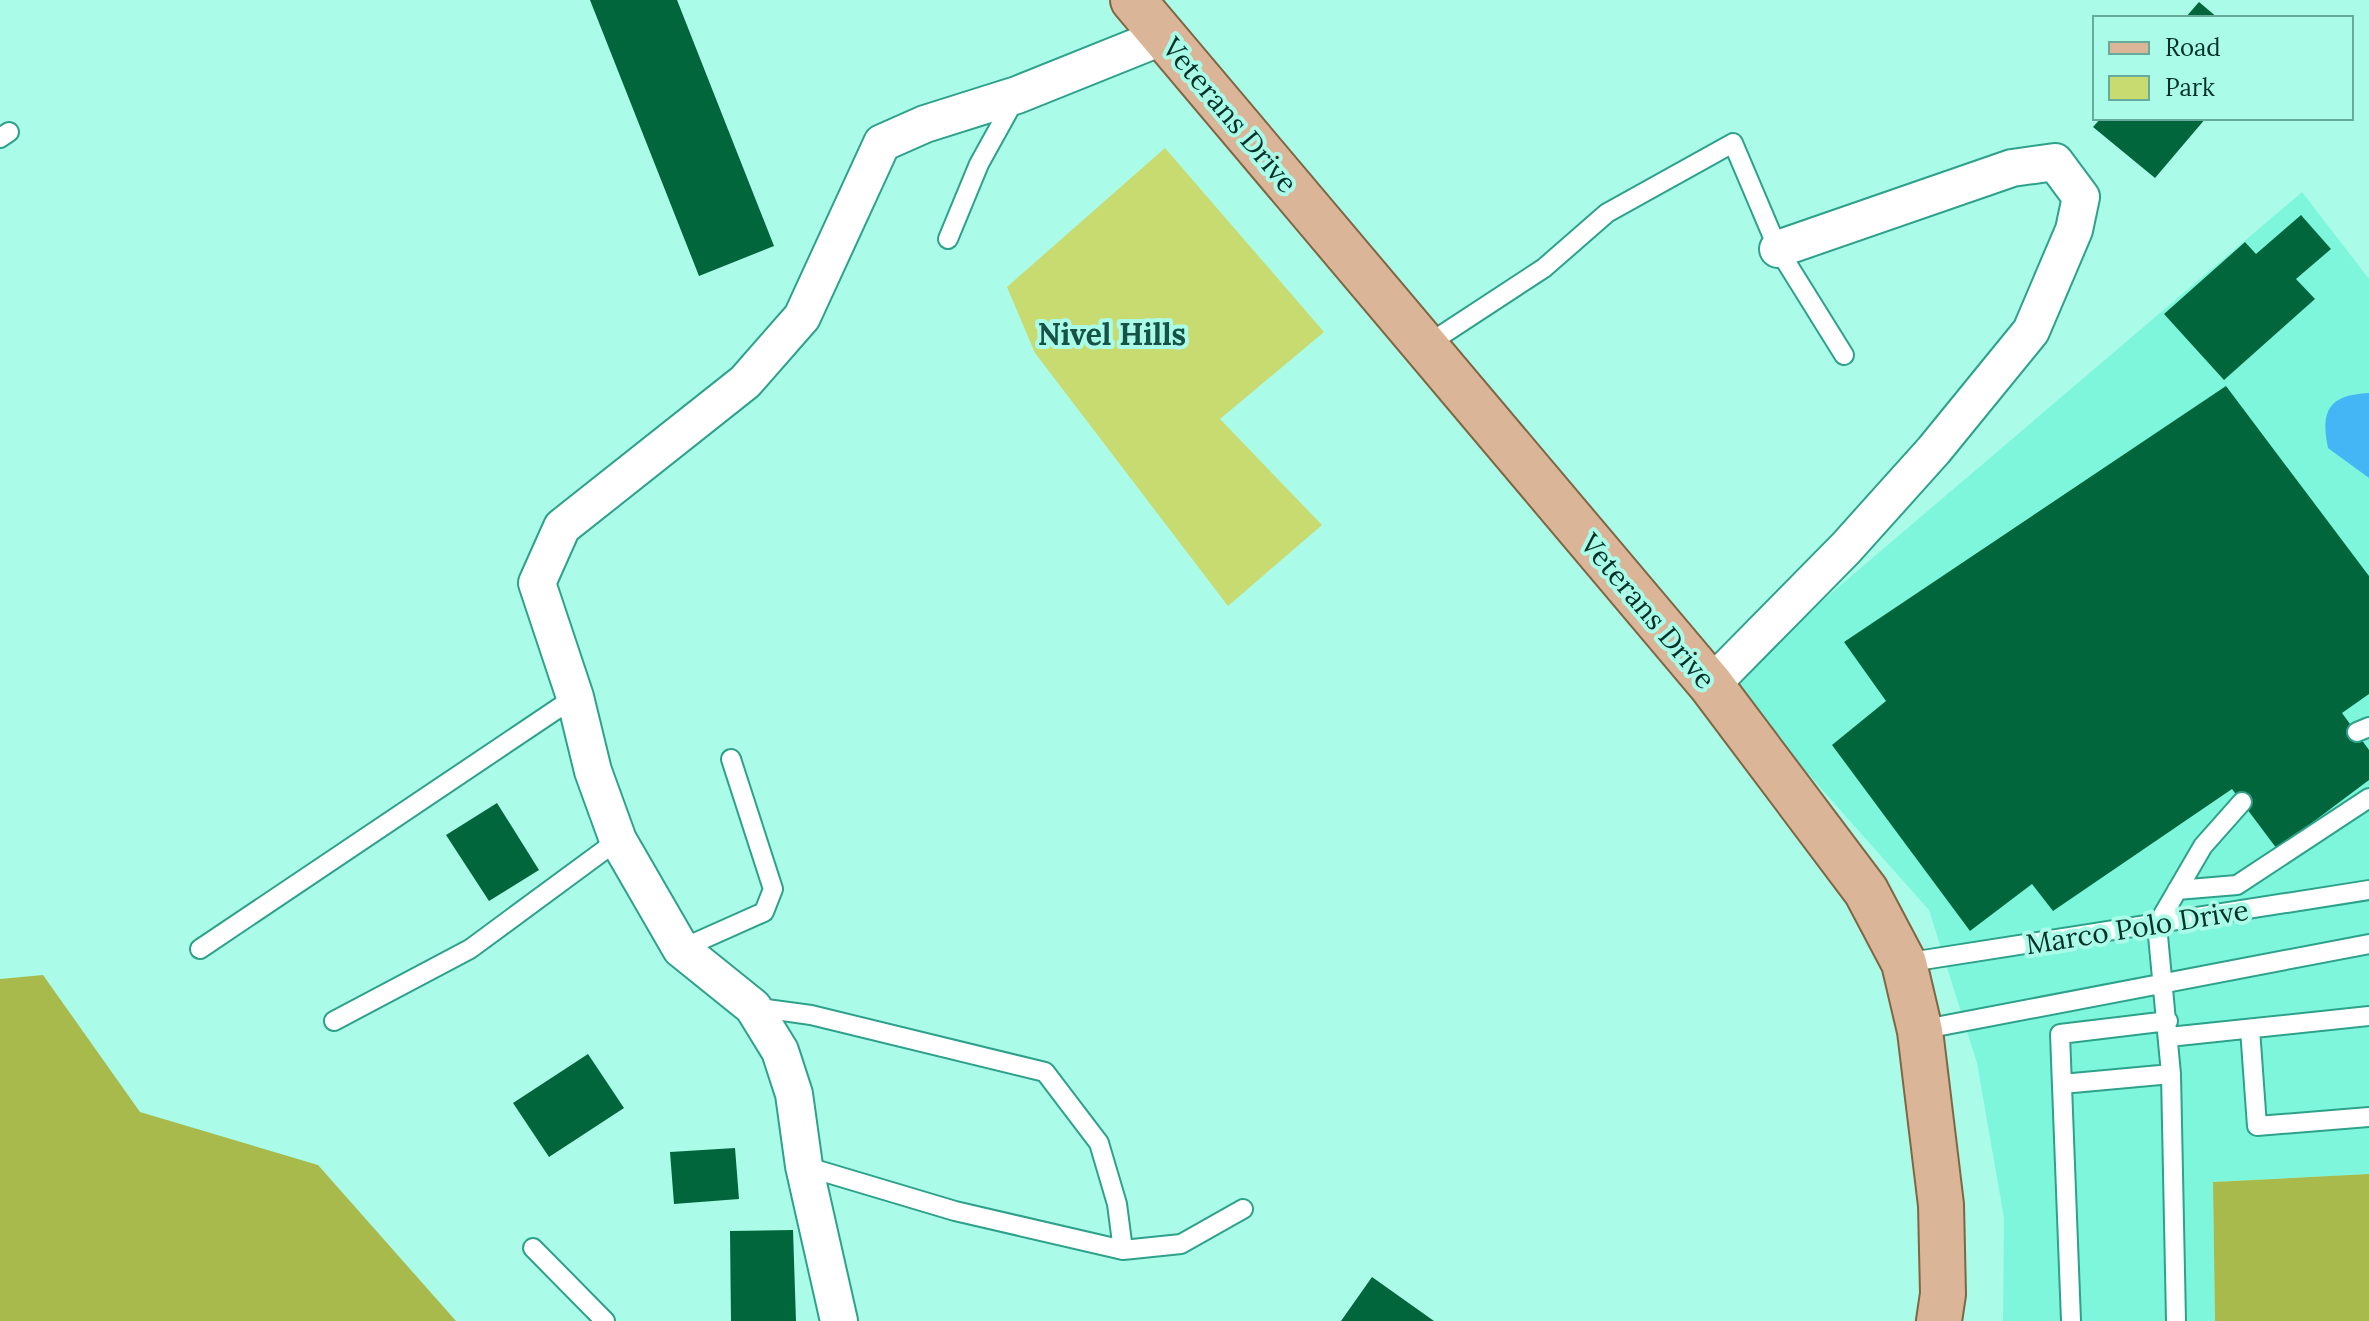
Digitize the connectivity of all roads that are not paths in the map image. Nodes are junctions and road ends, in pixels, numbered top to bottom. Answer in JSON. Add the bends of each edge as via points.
{"nodes":[{"id":1,"x":1133,"y":0,"type":"edge"},
{"id":2,"x":1164,"y":36,"type":"junction"},
{"id":3,"x":1017,"y":95,"type":"junction"},
{"id":4,"x":948,"y":239,"type":"dead end"},
{"id":5,"x":1778,"y":249,"type":"junction"},
{"id":6,"x":1423,"y":348,"type":"junction"},
{"id":7,"x":1844,"y":355,"type":"dead end"},
{"id":8,"x":1711,"y":685,"type":"junction"},
{"id":9,"x":575,"y":697,"type":"junction"},
{"id":10,"x":731,"y":759,"type":"dead end"},
{"id":11,"x":2369,"y":798,"type":"edge"},
{"id":12,"x":2242,"y":802,"type":"dead end"},
{"id":13,"x":618,"y":840,"type":"junction"},
{"id":14,"x":2177,"y":890,"type":"junction"},
{"id":15,"x":2369,"y":890,"type":"edge"},
{"id":16,"x":2157,"y":925,"type":"junction"},
{"id":17,"x":2369,"y":944,"type":"edge"},
{"id":18,"x":200,"y":949,"type":"dead end"},
{"id":19,"x":681,"y":949,"type":"junction"},
{"id":20,"x":1904,"y":963,"type":"junction"},
{"id":21,"x":2163,"y":981,"type":"junction"},
{"id":22,"x":753,"y":1007,"type":"junction"},
{"id":23,"x":2369,"y":1016,"type":"edge"},
{"id":24,"x":334,"y":1021,"type":"dead end"},
{"id":25,"x":2168,"y":1029,"type":"junction"},
{"id":26,"x":2250,"y":1029,"type":"junction"},
{"id":27,"x":1920,"y":1031,"type":"junction"},
{"id":28,"x":2171,"y":1074,"type":"junction"},
{"id":29,"x":2062,"y":1084,"type":"junction"},
{"id":30,"x":2369,"y":1117,"type":"edge"},
{"id":31,"x":804,"y":1166,"type":"junction"},
{"id":32,"x":1243,"y":1209,"type":"dead end"},
{"id":33,"x":533,"y":1248,"type":"dead end"},
{"id":34,"x":1123,"y":1250,"type":"junction"},
{"id":35,"x":605,"y":1321,"type":"edge"},
{"id":36,"x":839,"y":1321,"type":"edge"},
{"id":37,"x":1939,"y":1321,"type":"edge"},
{"id":38,"x":2071,"y":1321,"type":"edge"},
{"id":39,"x":2176,"y":1321,"type":"edge"}],
"edges":[{"from":1,"to":2,"type":"main road","name":"Veterans Drive"},
{"from":2,"to":3,"type":"street"},
{"from":2,"to":6,"type":"main road","name":"Veterans Drive"},
{"from":3,"to":4,"type":"lane","via":[[979,164]]},
{"from":3,"to":9,"type":"street","via":[[882,143],[802,317],[745,382],[562,527],[537,583]]},
{"from":5,"to":6,"type":"lane","via":[[1733,143],[1607,213],[1544,268]]},
{"from":5,"to":7,"type":"lane"},
{"from":5,"to":8,"type":"street","via":[[2012,168],[2055,162],[2081,197],[2074,230],[2031,331],[1856,537]]},
{"from":6,"to":8,"type":"main road","name":"Veterans Drive"},
{"from":8,"to":20,"type":"main road","name":"Veterans Drive","via":[[1866,891]]},
{"from":9,"to":13,"type":"street","via":[[593,771]]},
{"from":9,"to":18,"type":"lane"},
{"from":10,"to":19,"type":"lane","via":[[773,889],[764,912]]},
{"from":11,"to":14,"type":"lane","via":[[2237,885]]},
{"from":12,"to":14,"type":"lane","via":[[2203,846]]},
{"from":13,"to":19,"type":"street"},
{"from":13,"to":24,"type":"lane","via":[[470,949]]},
{"from":14,"to":16,"type":"lane"},
{"from":15,"to":16,"type":"lane","name":"Marco Polo Drive"},
{"from":16,"to":20,"type":"lane","name":"Marco Polo Drive"},
{"from":16,"to":21,"type":"lane"},
{"from":17,"to":21,"type":"lane","name":"Marco Polo Drive"},
{"from":19,"to":22,"type":"street"},
{"from":20,"to":27,"type":"main road","name":"Veterans Drive"},
{"from":21,"to":25,"type":"lane"},
{"from":21,"to":27,"type":"lane","name":"Marco Polo Drive"},
{"from":22,"to":31,"type":"street","via":[[785,1065]]},
{"from":22,"to":34,"type":"lane","via":[[811,1015],[1045,1072],[1099,1143],[1117,1204]]},
{"from":23,"to":26,"type":"lane"},
{"from":25,"to":26,"type":"lane"},
{"from":25,"to":28,"type":"lane"},
{"from":25,"to":29,"type":"lane","via":[[2060,1034]]},
{"from":26,"to":30,"type":"lane","via":[[2257,1126]]},
{"from":27,"to":37,"type":"main road","name":"Veterans Drive","via":[[1941,1205]]},
{"from":28,"to":29,"type":"lane"},
{"from":28,"to":39,"type":"lane"},
{"from":29,"to":38,"type":"lane"},
{"from":31,"to":34,"type":"lane","via":[[955,1211]]},
{"from":31,"to":36,"type":"street"},
{"from":32,"to":34,"type":"lane","via":[[1181,1244]]},
{"from":33,"to":35,"type":"lane"}]}
